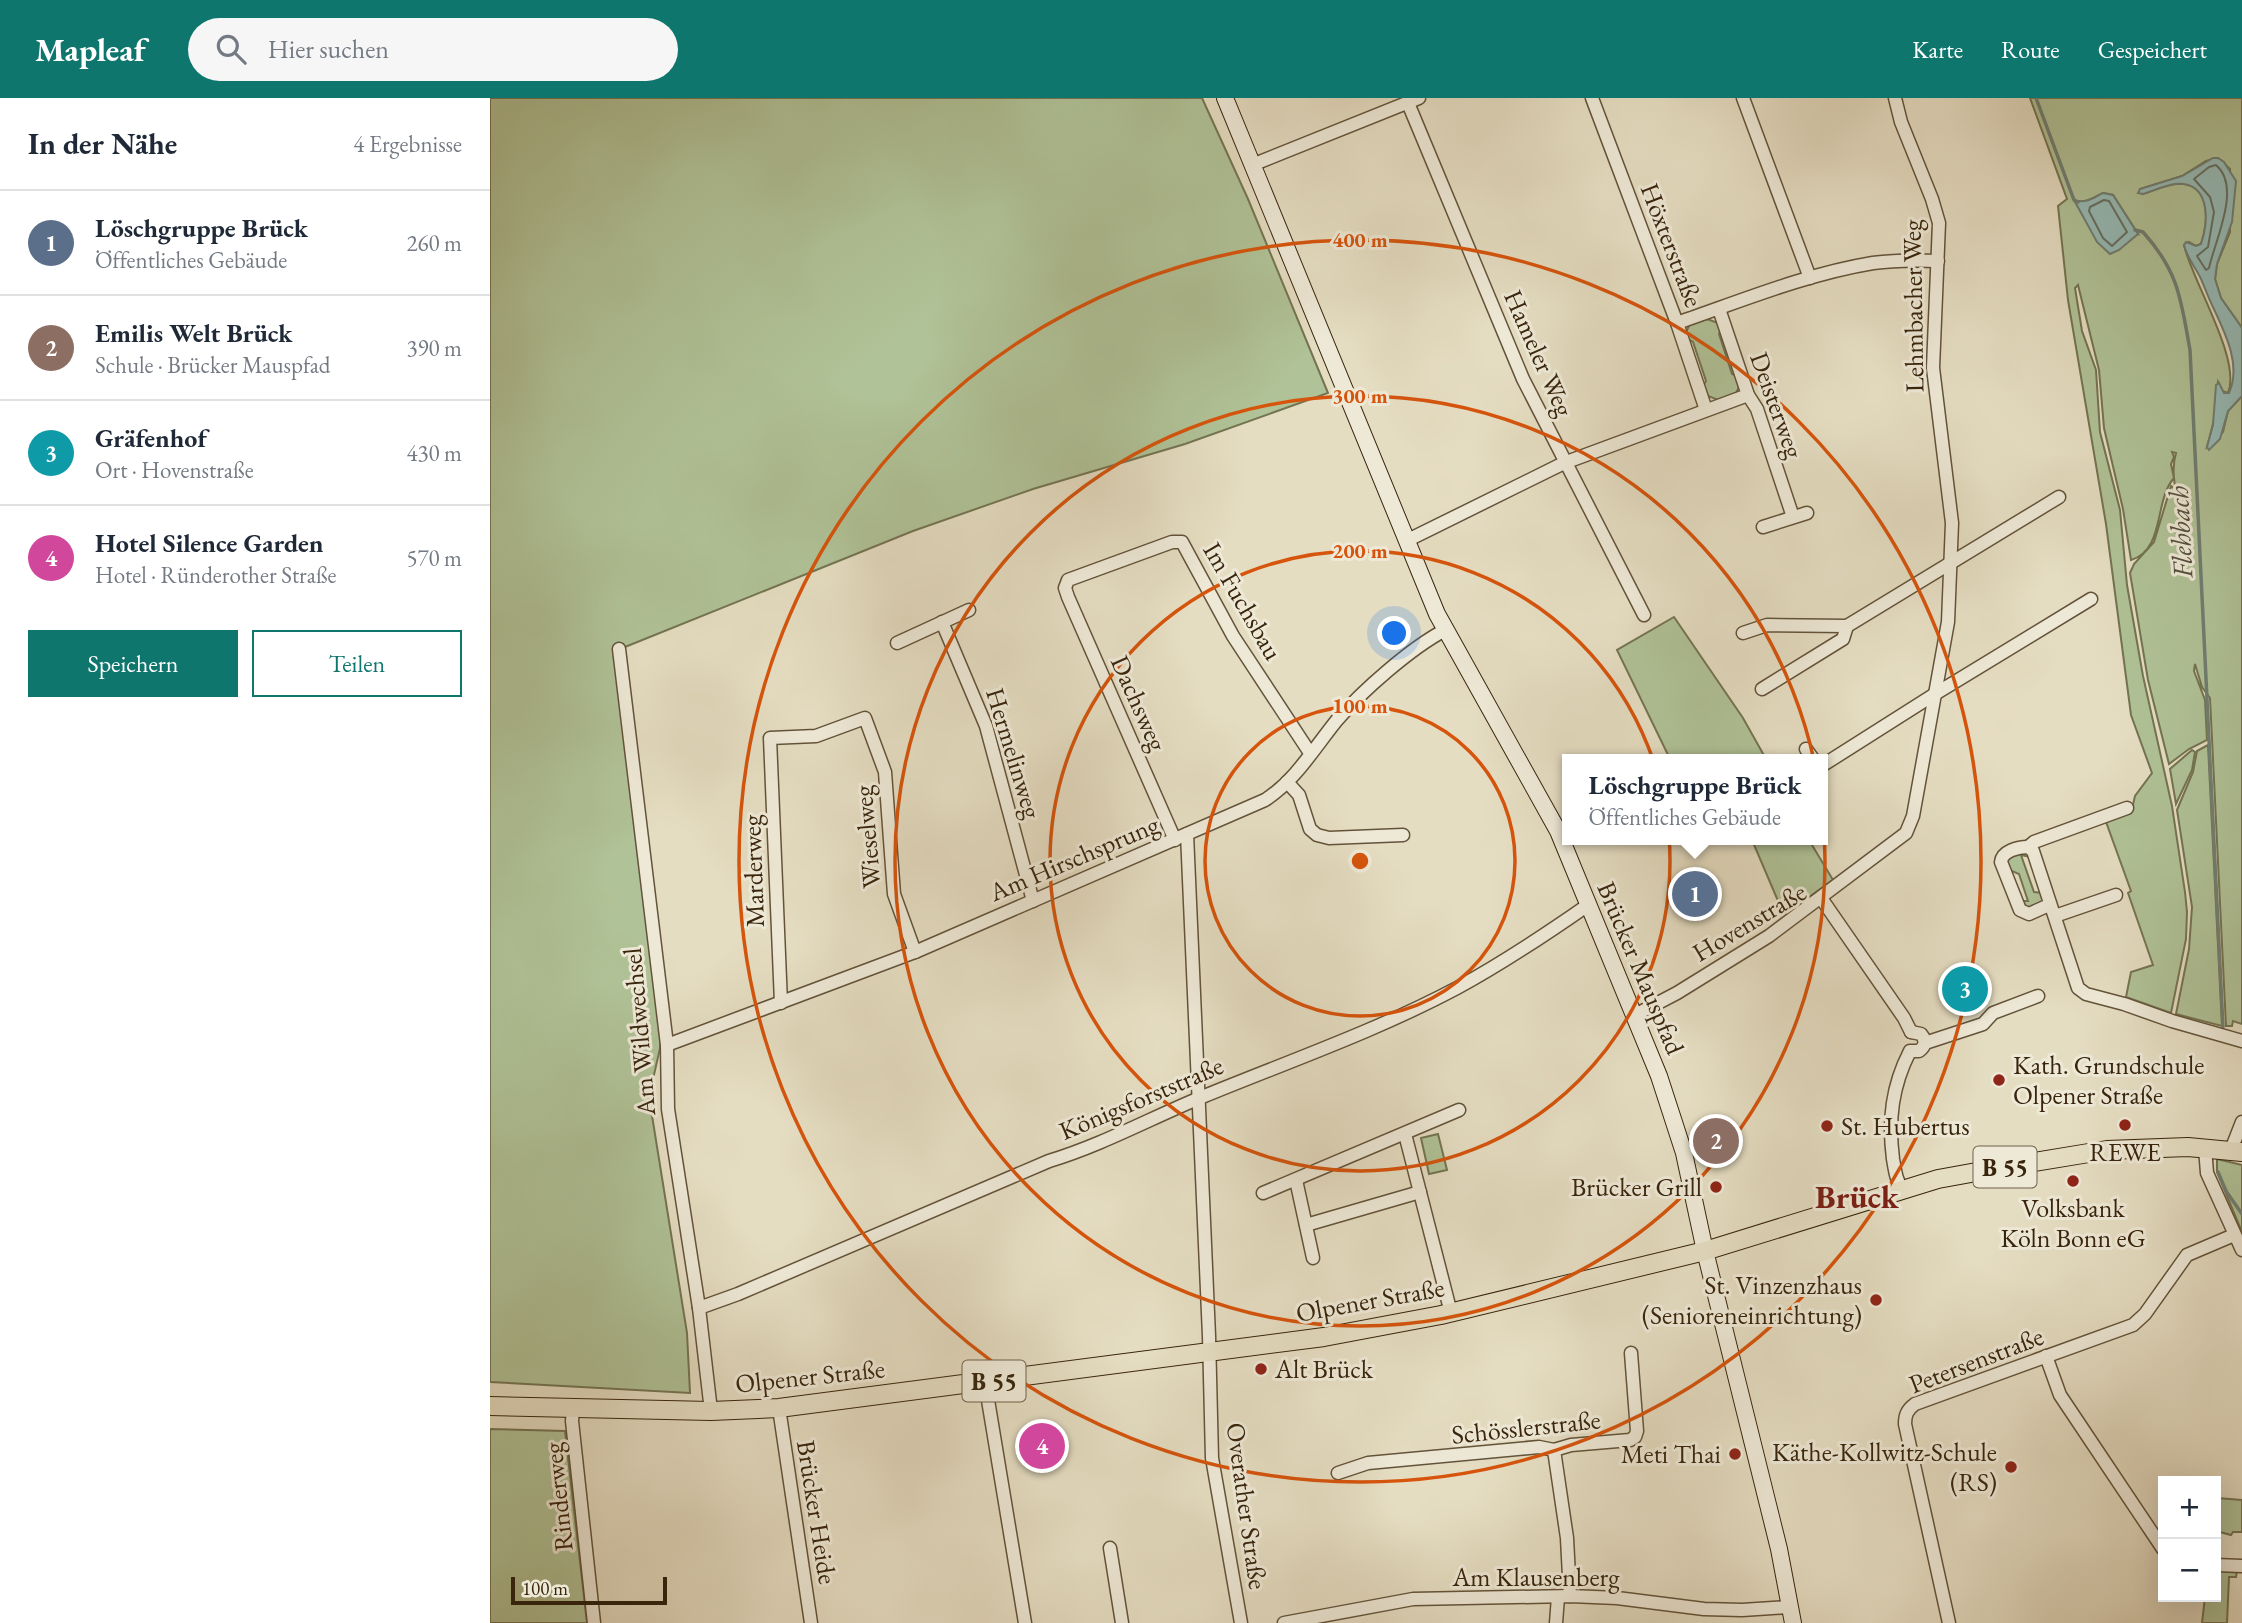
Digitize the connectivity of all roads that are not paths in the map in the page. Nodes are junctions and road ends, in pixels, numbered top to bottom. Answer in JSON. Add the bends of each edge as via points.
{"nodes":[{"id":1,"x":1225,"y":98,"type":"edge"},
{"id":2,"x":1592,"y":98,"type":"edge"},
{"id":3,"x":1743,"y":98,"type":"edge"},
{"id":4,"x":1895,"y":98,"type":"edge"},
{"id":5,"x":1414,"y":100,"type":"edge"},
{"id":6,"x":1252,"y":165,"type":"junction"},
{"id":7,"x":1938,"y":261,"type":"junction"},
{"id":8,"x":1810,"y":278,"type":"junction"},
{"id":9,"x":1719,"y":309,"type":"junction"},
{"id":10,"x":1677,"y":323,"type":"junction"},
{"id":11,"x":1748,"y":395,"type":"junction"},
{"id":12,"x":1706,"y":410,"type":"junction"},
{"id":13,"x":1564,"y":463,"type":"junction"},
{"id":14,"x":2059,"y":497,"type":"dead end"},
{"id":15,"x":1807,"y":513,"type":"dead end"},
{"id":16,"x":1793,"y":517,"type":"junction"},
{"id":17,"x":1763,"y":527,"type":"dead end"},
{"id":18,"x":1408,"y":540,"type":"junction"},
{"id":19,"x":1951,"y":562,"type":"junction"},
{"id":20,"x":1066,"y":584,"type":"joint"},
{"id":21,"x":2091,"y":599,"type":"dead end"},
{"id":22,"x":969,"y":610,"type":"dead end"},
{"id":23,"x":1644,"y":615,"type":"dead end"},
{"id":24,"x":942,"y":622,"type":"junction"},
{"id":25,"x":1847,"y":626,"type":"junction"},
{"id":26,"x":1445,"y":630,"type":"junction"},
{"id":27,"x":1743,"y":634,"type":"dead end"},
{"id":28,"x":897,"y":643,"type":"dead end"},
{"id":29,"x":620,"y":649,"type":"dead end"},
{"id":30,"x":1762,"y":689,"type":"dead end"},
{"id":31,"x":1935,"y":694,"type":"junction"},
{"id":32,"x":865,"y":718,"type":"joint"},
{"id":33,"x":1310,"y":753,"type":"junction"},
{"id":34,"x":1828,"y":762,"type":"edge"},
{"id":35,"x":1287,"y":782,"type":"junction"},
{"id":36,"x":2127,"y":808,"type":"dead end"},
{"id":37,"x":1403,"y":835,"type":"dead end"},
{"id":38,"x":1181,"y":837,"type":"junction"},
{"id":39,"x":1562,"y":841,"type":"edge"},
{"id":40,"x":1564,"y":845,"type":"edge"},
{"id":41,"x":2028,"y":847,"type":"junction"},
{"id":42,"x":2116,"y":895,"type":"dead end"},
{"id":43,"x":1821,"y":898,"type":"junction"},
{"id":44,"x":1033,"y":901,"type":"junction"},
{"id":45,"x":1588,"y":905,"type":"junction"},
{"id":46,"x":2052,"y":911,"type":"junction"},
{"id":47,"x":915,"y":952,"type":"junction"},
{"id":48,"x":2038,"y":996,"type":"dead end"},
{"id":49,"x":781,"y":1003,"type":"junction"},
{"id":50,"x":1635,"y":1014,"type":"junction"},
{"id":51,"x":1911,"y":1032,"type":"junction"},
{"id":52,"x":2242,"y":1041,"type":"edge"},
{"id":53,"x":1925,"y":1043,"type":"junction"},
{"id":54,"x":667,"y":1045,"type":"junction"},
{"id":55,"x":1910,"y":1051,"type":"junction"},
{"id":56,"x":1198,"y":1098,"type":"junction"},
{"id":57,"x":1460,"y":1110,"type":"dead end"},
{"id":58,"x":2242,"y":1122,"type":"edge"},
{"id":59,"x":1405,"y":1134,"type":"junction"},
{"id":60,"x":2205,"y":1148,"type":"junction"},
{"id":61,"x":2236,"y":1151,"type":"edge"},
{"id":62,"x":1296,"y":1180,"type":"junction"},
{"id":63,"x":1903,"y":1190,"type":"junction"},
{"id":64,"x":1420,"y":1192,"type":"junction"},
{"id":65,"x":1263,"y":1193,"type":"dead end"},
{"id":66,"x":1306,"y":1225,"type":"junction"},
{"id":67,"x":2234,"y":1235,"type":"junction"},
{"id":68,"x":2242,"y":1250,"type":"edge"},
{"id":69,"x":1704,"y":1251,"type":"junction"},
{"id":70,"x":1313,"y":1258,"type":"dead end"},
{"id":71,"x":699,"y":1308,"type":"junction"},
{"id":72,"x":1451,"y":1313,"type":"junction"},
{"id":73,"x":1210,"y":1352,"type":"junction"},
{"id":74,"x":1630,"y":1353,"type":"dead end"},
{"id":75,"x":2046,"y":1356,"type":"junction"},
{"id":76,"x":985,"y":1382,"type":"junction"},
{"id":77,"x":490,"y":1406,"type":"edge"},
{"id":78,"x":573,"y":1408,"type":"junction"},
{"id":79,"x":779,"y":1408,"type":"junction"},
{"id":80,"x":711,"y":1411,"type":"junction"},
{"id":81,"x":1554,"y":1450,"type":"junction"},
{"id":82,"x":1338,"y":1473,"type":"dead end"},
{"id":83,"x":2158,"y":1541,"type":"edge"},
{"id":84,"x":1110,"y":1548,"type":"dead end"},
{"id":85,"x":2221,"y":1564,"type":"edge"},
{"id":86,"x":2242,"y":1566,"type":"edge"},
{"id":87,"x":1564,"y":1597,"type":"junction"},
{"id":88,"x":1791,"y":1615,"type":"edge"},
{"id":89,"x":594,"y":1623,"type":"edge"},
{"id":90,"x":811,"y":1623,"type":"edge"},
{"id":91,"x":1025,"y":1623,"type":"edge"},
{"id":92,"x":1122,"y":1623,"type":"edge"},
{"id":93,"x":1241,"y":1623,"type":"edge"},
{"id":94,"x":1283,"y":1623,"type":"edge"},
{"id":95,"x":1556,"y":1623,"type":"edge"},
{"id":96,"x":1949,"y":1623,"type":"edge"}],
"edges":[{"from":1,"to":6,"type":"main road","name":"Brücker Mauspfad"},
{"from":2,"to":10,"type":"street","name":"Höxterstraße"},
{"from":3,"to":8,"type":"street"},
{"from":4,"to":7,"type":"street","name":"Lehmbacher Weg","via":[[1939,223]]},
{"from":5,"to":6,"type":"street"},
{"from":5,"to":13,"type":"street","name":"Hameler Weg","via":[[1523,379]]},
{"from":6,"to":18,"type":"main road","name":"Brücker Mauspfad"},
{"from":7,"to":8,"type":"street","via":[[1875,263]]},
{"from":7,"to":19,"type":"street","name":"Lehmbacher Weg","via":[[1933,368],[1952,523]]},
{"from":8,"to":9,"type":"street"},
{"from":9,"to":10,"type":"street"},
{"from":9,"to":11,"type":"street","name":"Deisterweg"},
{"from":10,"to":12,"type":"street","name":"Höxterstraße"},
{"from":11,"to":12,"type":"street"},
{"from":11,"to":16,"type":"street","name":"Deisterweg","via":[[1757,409]]},
{"from":12,"to":13,"type":"street"},
{"from":13,"to":18,"type":"street"},
{"from":13,"to":23,"type":"street","name":"Hameler Weg"},
{"from":14,"to":19,"type":"street"},
{"from":15,"to":16,"type":"street"},
{"from":16,"to":17,"type":"street"},
{"from":18,"to":26,"type":"main road","name":"Brücker Mauspfad"},
{"from":19,"to":25,"type":"street"},
{"from":19,"to":31,"type":"street","name":"Lehmbacher Weg","via":[[1948,622]]},
{"from":20,"to":33,"type":"street","name":"Im Fuchsbau","via":[[1088,572],[1182,542],[1233,636]]},
{"from":20,"to":38,"type":"street","name":"Dachsweg","via":[[1068,597]]},
{"from":21,"to":31,"type":"street"},
{"from":22,"to":24,"type":"street"},
{"from":24,"to":28,"type":"street"},
{"from":24,"to":44,"type":"street","name":"Hermelinweg","via":[[986,726]]},
{"from":25,"to":27,"type":"street","via":[[1767,625]]},
{"from":25,"to":30,"type":"street","via":[[1843,639]]},
{"from":26,"to":33,"type":"street","name":"Am Hirschsprung","via":[[1367,689]]},
{"from":26,"to":39,"type":"main road","name":"Brücker Mauspfad"},
{"from":29,"to":54,"type":"street","name":"Am Wildwechsel"},
{"from":31,"to":34,"type":"street"},
{"from":31,"to":43,"type":"street","name":"Lehmbacher Weg","via":[[1906,833]]},
{"from":32,"to":47,"type":"street","name":"Wieselweg","via":[[885,772],[894,894]]},
{"from":32,"to":49,"type":"street","name":"Marderweg","via":[[816,736],[770,738]]},
{"from":33,"to":35,"type":"street","name":"Am Hirschsprung"},
{"from":35,"to":37,"type":"street","via":[[1299,795],[1310,829],[1319,836]]},
{"from":35,"to":38,"type":"street","name":"Am Hirschsprung","via":[[1265,800]]},
{"from":36,"to":41,"type":"street"},
{"from":38,"to":44,"type":"street","name":"Am Hirschsprung"},
{"from":38,"to":56,"type":"street","name":"Overather Straße"},
{"from":40,"to":45,"type":"main road","name":"Brücker Mauspfad"},
{"from":41,"to":46,"type":"street"},
{"from":41,"to":46,"type":"street","via":[[2006,853],[2001,862],[2024,914]]},
{"from":42,"to":46,"type":"street"},
{"from":43,"to":50,"type":"street","name":"Hovenstraße","via":[[1677,993]]},
{"from":43,"to":51,"type":"street","name":"Hovenstraße"},
{"from":44,"to":47,"type":"street","name":"Am Hirschsprung"},
{"from":45,"to":50,"type":"main road","name":"Brücker Mauspfad"},
{"from":45,"to":56,"type":"street","name":"Königsforststraße","via":[[1517,954],[1455,989]]},
{"from":46,"to":52,"type":"street","via":[[2078,988],[2086,994]]},
{"from":47,"to":49,"type":"street","name":"Am Hirschsprung"},
{"from":48,"to":53,"type":"street","via":[[1993,1013],[1983,1024]]},
{"from":49,"to":54,"type":"street","name":"Am Hirschsprung"},
{"from":50,"to":69,"type":"main road","name":"Brücker Mauspfad","via":[[1684,1153]]},
{"from":51,"to":53,"type":"street","name":"Hovenstraße","via":[[1921,1034]]},
{"from":51,"to":55,"type":"street","via":[[1905,1040]]},
{"from":53,"to":55,"type":"street","via":[[1919,1051]]},
{"from":54,"to":71,"type":"street","name":"Am Wildwechsel","via":[[668,1109]]},
{"from":55,"to":63,"type":"street","via":[[1891,1104],[1891,1144]]},
{"from":56,"to":71,"type":"street","name":"Königsforststraße"},
{"from":56,"to":73,"type":"street","name":"Overather Straße"},
{"from":57,"to":59,"type":"street"},
{"from":58,"to":61,"type":"street"},
{"from":59,"to":62,"type":"street"},
{"from":59,"to":64,"type":"street"},
{"from":60,"to":61,"type":"main road","name":"Olpener Straße","number":"B 55"},
{"from":60,"to":63,"type":"main road","name":"Olpener Straße","number":"B 55","via":[[2107,1150],[1938,1179]]},
{"from":60,"to":67,"type":"street","via":[[2207,1173]]},
{"from":62,"to":65,"type":"street"},
{"from":62,"to":66,"type":"street"},
{"from":63,"to":69,"type":"main road","name":"Olpener Straße","number":"B 55"},
{"from":64,"to":66,"type":"street"},
{"from":64,"to":72,"type":"street"},
{"from":66,"to":70,"type":"street"},
{"from":67,"to":68,"type":"street"},
{"from":67,"to":75,"type":"street","name":"Petersenstraße","via":[[2187,1255],[2133,1325]]},
{"from":69,"to":72,"type":"main road","name":"Olpener Straße","number":"B 55"},
{"from":69,"to":88,"type":"main road","name":"Brücker Mauspfad","via":[[1779,1549]]},
{"from":71,"to":80,"type":"street","name":"Am Wildwechsel"},
{"from":72,"to":73,"type":"main road","name":"Olpener Straße","number":"B 55"},
{"from":73,"to":76,"type":"main road","name":"Olpener Straße","number":"B 55"},
{"from":73,"to":93,"type":"street","name":"Overather Straße","via":[[1214,1476]]},
{"from":74,"to":81,"type":"street","name":"Schösslerstraße","via":[[1635,1437]]},
{"from":75,"to":83,"type":"street","via":[[2060,1395]]},
{"from":75,"to":96,"type":"street","name":"Petersenstraße","via":[[1915,1404],[1905,1416]]},
{"from":76,"to":79,"type":"main road","name":"Olpener Straße","number":"B 55"},
{"from":76,"to":91,"type":"street"},
{"from":77,"to":78,"type":"main road","name":"Olpener Straße","number":"B 55"},
{"from":78,"to":80,"type":"main road","name":"Olpener Straße","number":"B 55"},
{"from":78,"to":89,"type":"street","name":"Rinderweg"},
{"from":79,"to":80,"type":"main road","name":"Olpener Straße","number":"B 55"},
{"from":79,"to":90,"type":"street","name":"Brücker Heide"},
{"from":81,"to":82,"type":"street","name":"Schösslerstraße","via":[[1539,1447],[1368,1463]]},
{"from":81,"to":87,"type":"street","via":[[1567,1538]]},
{"from":84,"to":92,"type":"street"},
{"from":85,"to":86,"type":"street"},
{"from":87,"to":88,"type":"street","name":"Am Klausenberg"},
{"from":87,"to":94,"type":"street","name":"Am Klausenberg","via":[[1413,1599]]},
{"from":87,"to":95,"type":"street"}]}
